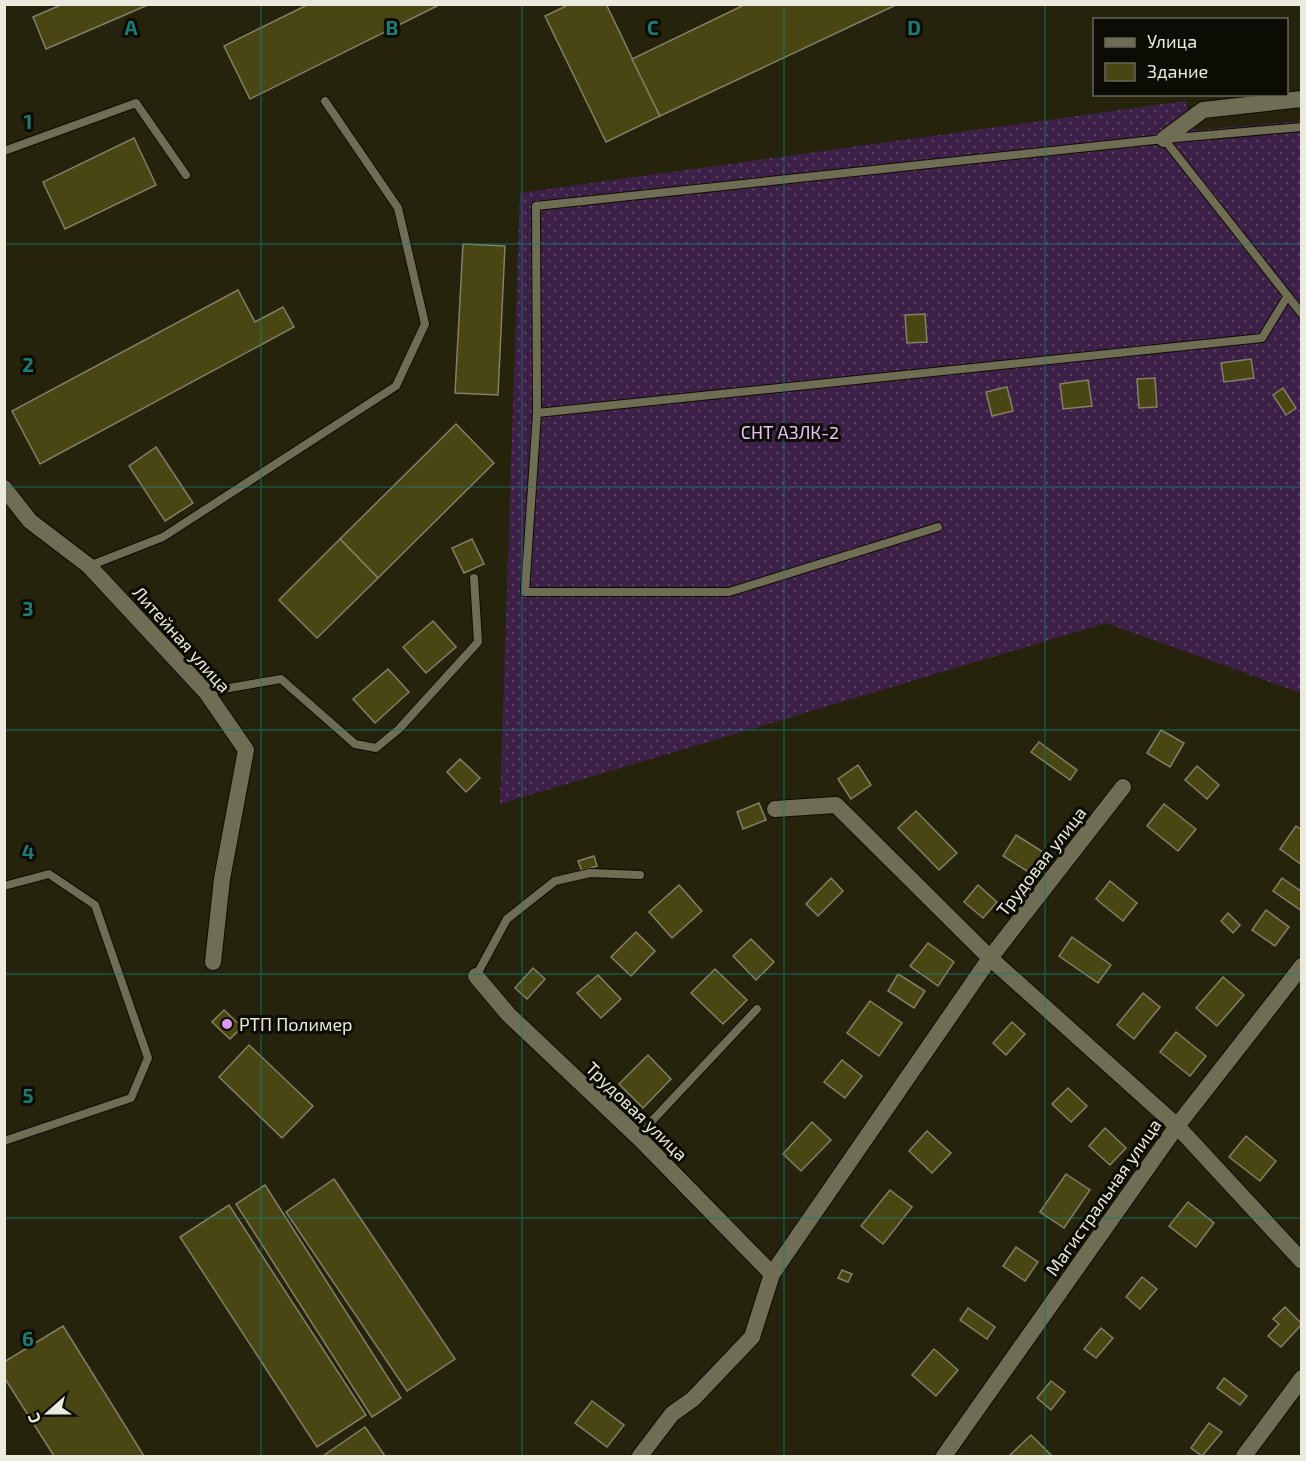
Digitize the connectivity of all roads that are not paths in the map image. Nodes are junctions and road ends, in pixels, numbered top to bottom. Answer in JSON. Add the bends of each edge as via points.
{"nodes":[{"id":1,"x":1302,"y":99,"type":"edge"},
{"id":2,"x":325,"y":101,"type":"dead end"},
{"id":3,"x":1302,"y":128,"type":"edge"},
{"id":4,"x":1164,"y":139,"type":"junction"},
{"id":5,"x":4,"y":151,"type":"edge"},
{"id":6,"x":186,"y":175,"type":"dead end"},
{"id":7,"x":1287,"y":297,"type":"junction"},
{"id":8,"x":1302,"y":314,"type":"edge"},
{"id":9,"x":537,"y":413,"type":"junction"},
{"id":10,"x":4,"y":488,"type":"edge"},
{"id":11,"x":938,"y":526,"type":"dead end"},
{"id":12,"x":88,"y":566,"type":"junction"},
{"id":13,"x":474,"y":578,"type":"dead end"},
{"id":14,"x":206,"y":692,"type":"junction"},
{"id":15,"x":1123,"y":787,"type":"dead end"},
{"id":16,"x":774,"y":809,"type":"dead end"},
{"id":17,"x":640,"y":875,"type":"dead end"},
{"id":18,"x":4,"y":886,"type":"edge"},
{"id":19,"x":990,"y":958,"type":"junction"},
{"id":20,"x":213,"y":962,"type":"dead end"},
{"id":21,"x":1302,"y":966,"type":"edge"},
{"id":22,"x":476,"y":976,"type":"joint"},
{"id":23,"x":756,"y":1009,"type":"dead end"},
{"id":24,"x":1178,"y":1126,"type":"junction"},
{"id":25,"x":640,"y":1140,"type":"junction"},
{"id":26,"x":4,"y":1141,"type":"edge"},
{"id":27,"x":1302,"y":1261,"type":"edge"},
{"id":28,"x":772,"y":1274,"type":"junction"},
{"id":29,"x":1302,"y":1378,"type":"edge"},
{"id":30,"x":640,"y":1456,"type":"edge"},
{"id":31,"x":944,"y":1456,"type":"edge"},
{"id":32,"x":1244,"y":1456,"type":"edge"}],
"edges":[{"from":1,"to":4,"type":"street","via":[[1203,110]]},
{"from":2,"to":12,"type":"lane","via":[[398,207],[425,324],[396,386],[163,537]]},
{"from":3,"to":4,"type":"lane"},
{"from":4,"to":7,"type":"lane"},
{"from":4,"to":9,"type":"lane","via":[[536,206]]},
{"from":5,"to":6,"type":"lane","via":[[136,103]]},
{"from":7,"to":8,"type":"lane"},
{"from":7,"to":9,"type":"lane","via":[[1262,338]]},
{"from":9,"to":11,"type":"lane","via":[[525,592],[729,592]]},
{"from":10,"to":12,"type":"street","name":"Литейная улица","via":[[30,521]]},
{"from":12,"to":14,"type":"street","name":"Литейная улица"},
{"from":13,"to":14,"type":"lane","via":[[478,642],[399,729],[376,748],[355,744],[280,679]]},
{"from":14,"to":20,"type":"street","name":"Литейная улица","via":[[246,750],[222,879]]},
{"from":15,"to":19,"type":"street","name":"Трудовая улица"},
{"from":16,"to":19,"type":"street","via":[[836,805]]},
{"from":17,"to":22,"type":"lane","via":[[590,873],[555,881],[507,919]]},
{"from":18,"to":26,"type":"lane","via":[[50,874],[95,905],[148,1058],[131,1098]]},
{"from":19,"to":24,"type":"street"},
{"from":19,"to":28,"type":"street","name":"Трудовая улица"},
{"from":21,"to":24,"type":"street","name":"Магистральная улица"},
{"from":22,"to":25,"type":"street","name":"Трудовая улица","via":[[508,1014]]},
{"from":23,"to":25,"type":"lane","via":[[650,1123]]},
{"from":24,"to":27,"type":"street"},
{"from":24,"to":31,"type":"street","name":"Магистральная улица"},
{"from":25,"to":28,"type":"street","name":"Трудовая улица"},
{"from":28,"to":30,"type":"street","name":"Трудовая улица","via":[[752,1337],[693,1399],[672,1414]]},
{"from":29,"to":32,"type":"street"}]}
